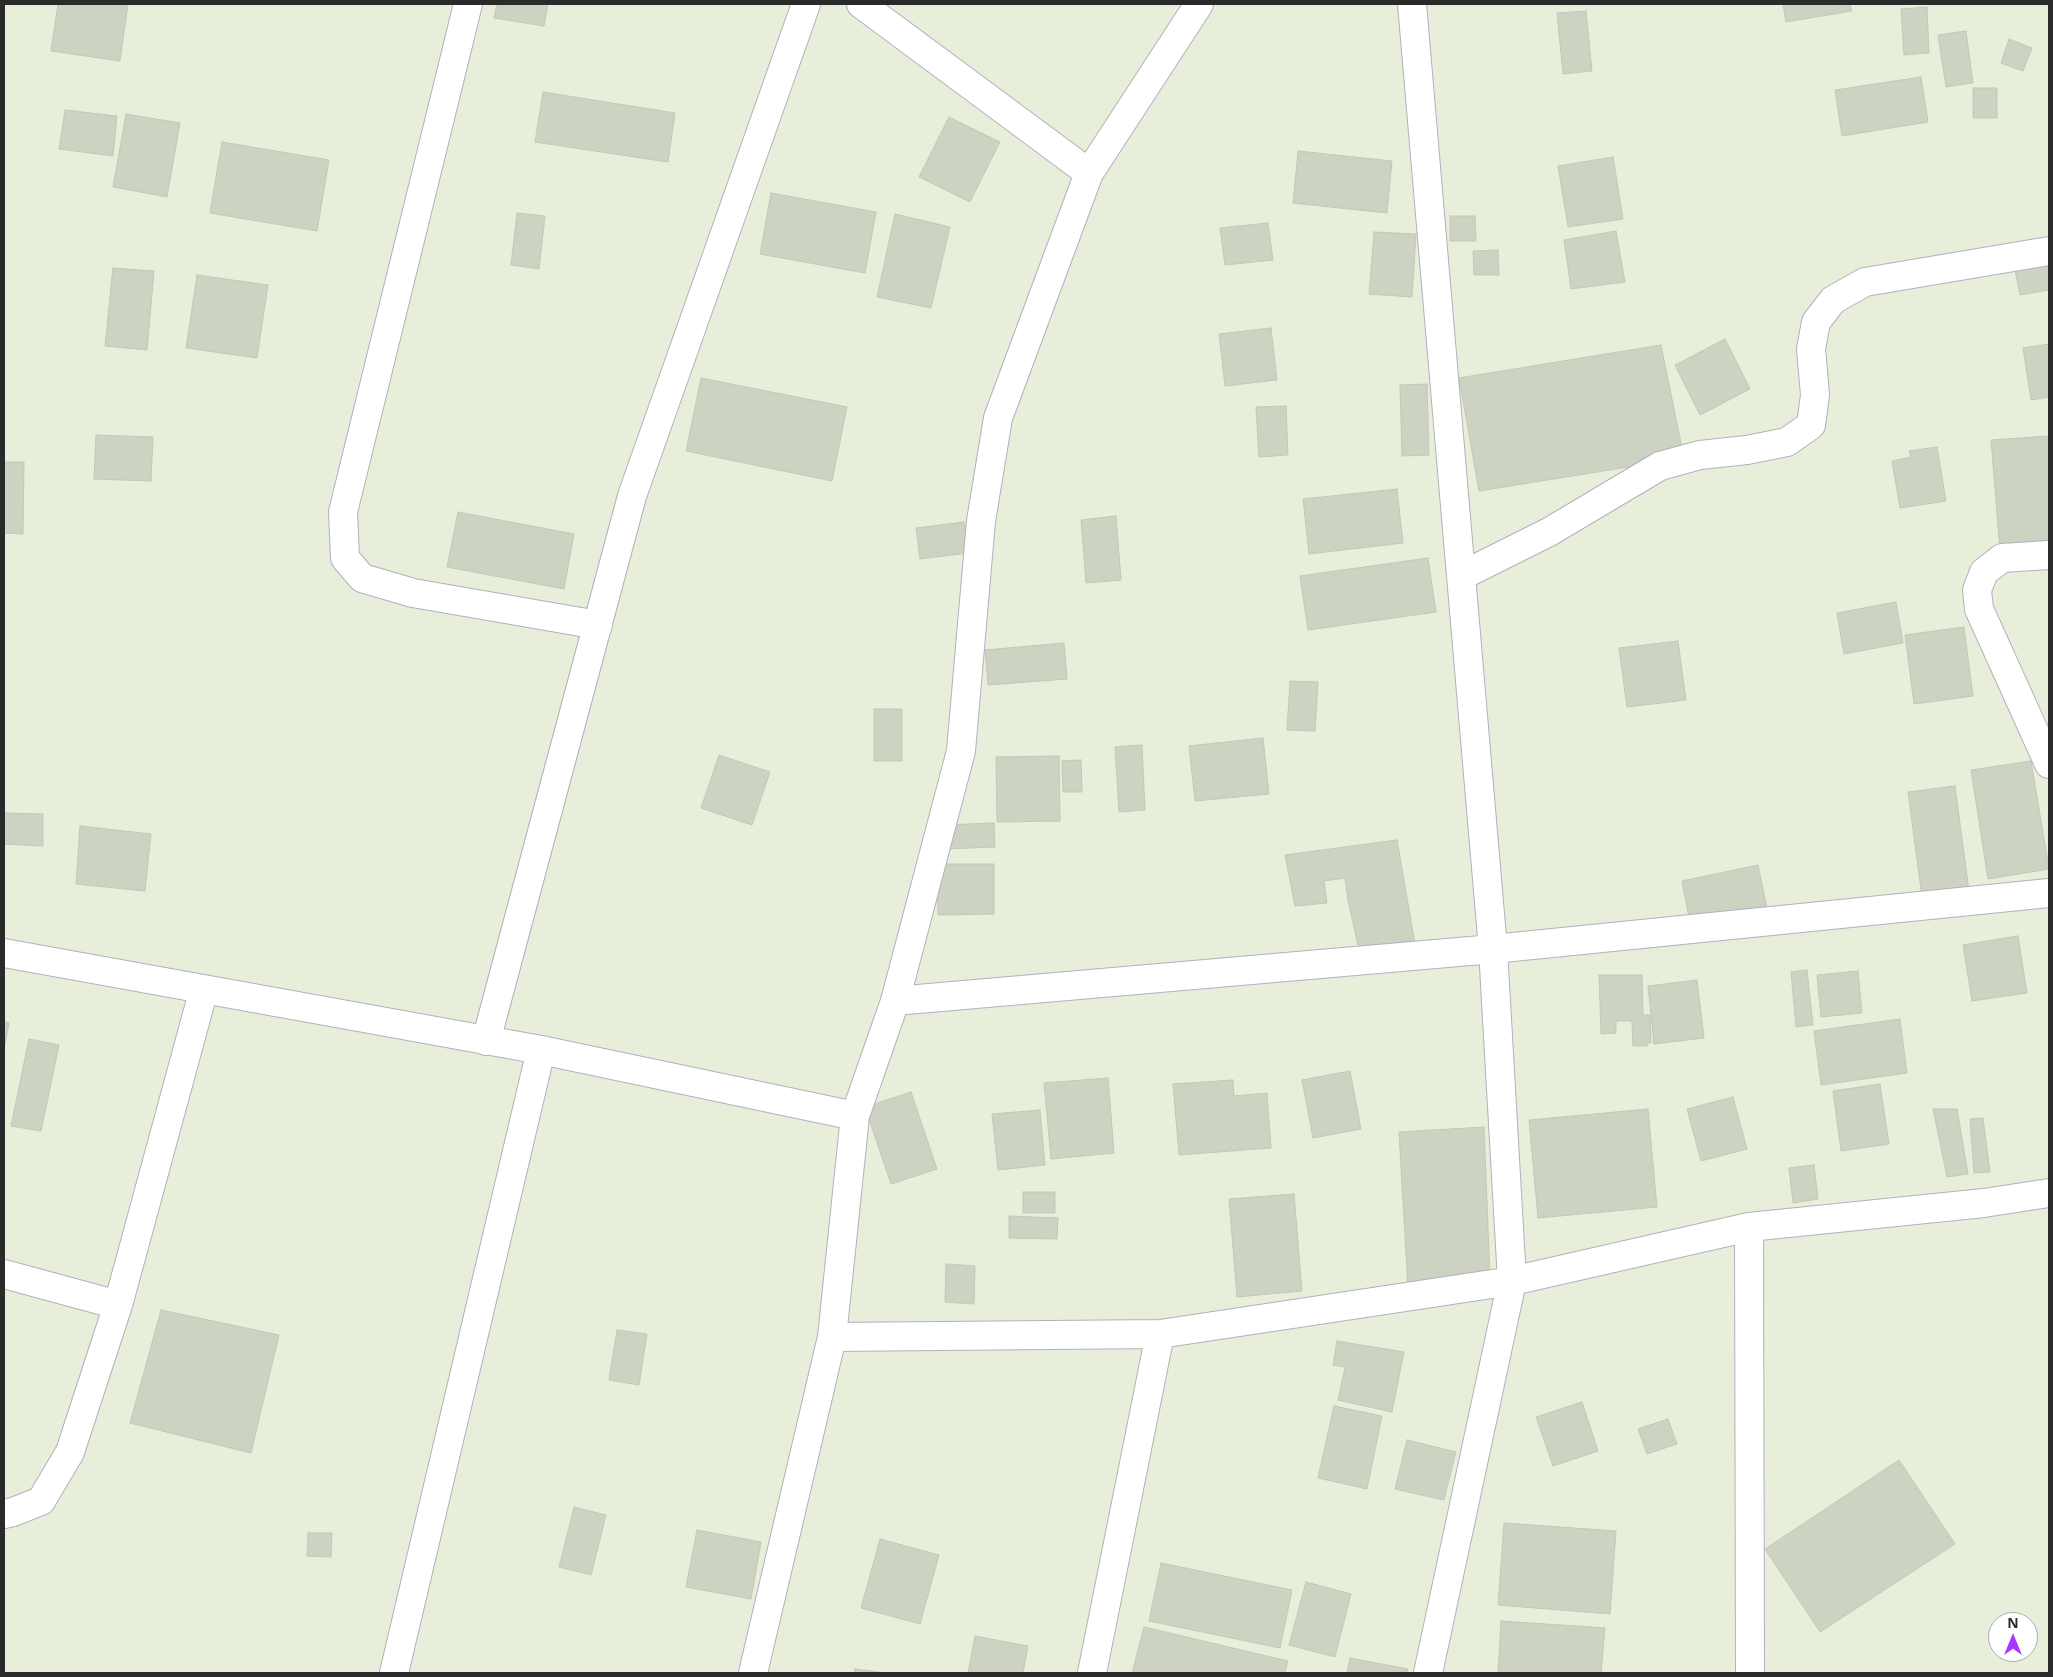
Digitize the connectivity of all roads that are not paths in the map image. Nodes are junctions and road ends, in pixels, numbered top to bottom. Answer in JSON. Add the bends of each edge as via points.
{"nodes":[{"id":1,"x":468,"y":4,"type":"edge"},
{"id":2,"x":806,"y":4,"type":"edge"},
{"id":3,"x":860,"y":4,"type":"edge"},
{"id":4,"x":1199,"y":4,"type":"edge"},
{"id":5,"x":1412,"y":4,"type":"edge"},
{"id":6,"x":1089,"y":173,"type":"junction"},
{"id":7,"x":2049,"y":251,"type":"edge"},
{"id":8,"x":2049,"y":555,"type":"edge"},
{"id":9,"x":1461,"y":576,"type":"junction"},
{"id":10,"x":598,"y":624,"type":"junction"},
{"id":11,"x":2049,"y":764,"type":"edge"},
{"id":12,"x":2049,"y":893,"type":"edge"},
{"id":13,"x":1493,"y":949,"type":"junction"},
{"id":14,"x":4,"y":953,"type":"edge"},
{"id":15,"x":204,"y":989,"type":"junction"},
{"id":16,"x":895,"y":1001,"type":"junction"},
{"id":17,"x":486,"y":1041,"type":"junction"},
{"id":18,"x":541,"y":1050,"type":"junction"},
{"id":19,"x":855,"y":1116,"type":"junction"},
{"id":20,"x":2049,"y":1193,"type":"edge"},
{"id":21,"x":1749,"y":1227,"type":"junction"},
{"id":22,"x":4,"y":1274,"type":"edge"},
{"id":23,"x":1512,"y":1281,"type":"junction"},
{"id":24,"x":118,"y":1305,"type":"junction"},
{"id":25,"x":1160,"y":1334,"type":"junction"},
{"id":26,"x":832,"y":1338,"type":"junction"},
{"id":27,"x":4,"y":1514,"type":"edge"},
{"id":28,"x":394,"y":1673,"type":"edge"},
{"id":29,"x":752,"y":1673,"type":"edge"},
{"id":30,"x":1092,"y":1673,"type":"edge"},
{"id":31,"x":1428,"y":1673,"type":"edge"},
{"id":32,"x":1750,"y":1673,"type":"edge"}],
"edges":[{"from":1,"to":10,"type":"street","via":[[343,512],[345,558],[362,578],[413,593]]},
{"from":2,"to":10,"type":"street","via":[[632,496]]},
{"from":3,"to":6,"type":"street"},
{"from":4,"to":6,"type":"street"},
{"from":5,"to":9,"type":"street"},
{"from":6,"to":16,"type":"street","via":[[998,418],[981,522],[961,751]]},
{"from":7,"to":9,"type":"street","via":[[1864,282],[1833,300],[1816,322],[1811,349],[1815,395],[1811,425],[1803,431],[1787,442],[1700,455],[1660,466],[1549,532]]},
{"from":8,"to":11,"type":"street","via":[[2002,558],[1984,572],[1977,590],[1979,609]]},
{"from":9,"to":13,"type":"street"},
{"from":10,"to":17,"type":"street"},
{"from":12,"to":13,"type":"street"},
{"from":13,"to":16,"type":"street"},
{"from":13,"to":23,"type":"street"},
{"from":14,"to":15,"type":"street"},
{"from":15,"to":17,"type":"street"},
{"from":15,"to":24,"type":"street"},
{"from":16,"to":19,"type":"street"},
{"from":17,"to":18,"type":"street"},
{"from":18,"to":19,"type":"street"},
{"from":18,"to":28,"type":"street"},
{"from":19,"to":26,"type":"street"},
{"from":20,"to":21,"type":"street","via":[[1975,1204]]},
{"from":21,"to":23,"type":"street"},
{"from":21,"to":32,"type":"street"},
{"from":22,"to":24,"type":"street"},
{"from":23,"to":25,"type":"street"},
{"from":23,"to":31,"type":"street"},
{"from":24,"to":27,"type":"street","via":[[70,1452],[41,1502]]},
{"from":25,"to":26,"type":"street"},
{"from":25,"to":30,"type":"street"},
{"from":26,"to":29,"type":"street"}]}
